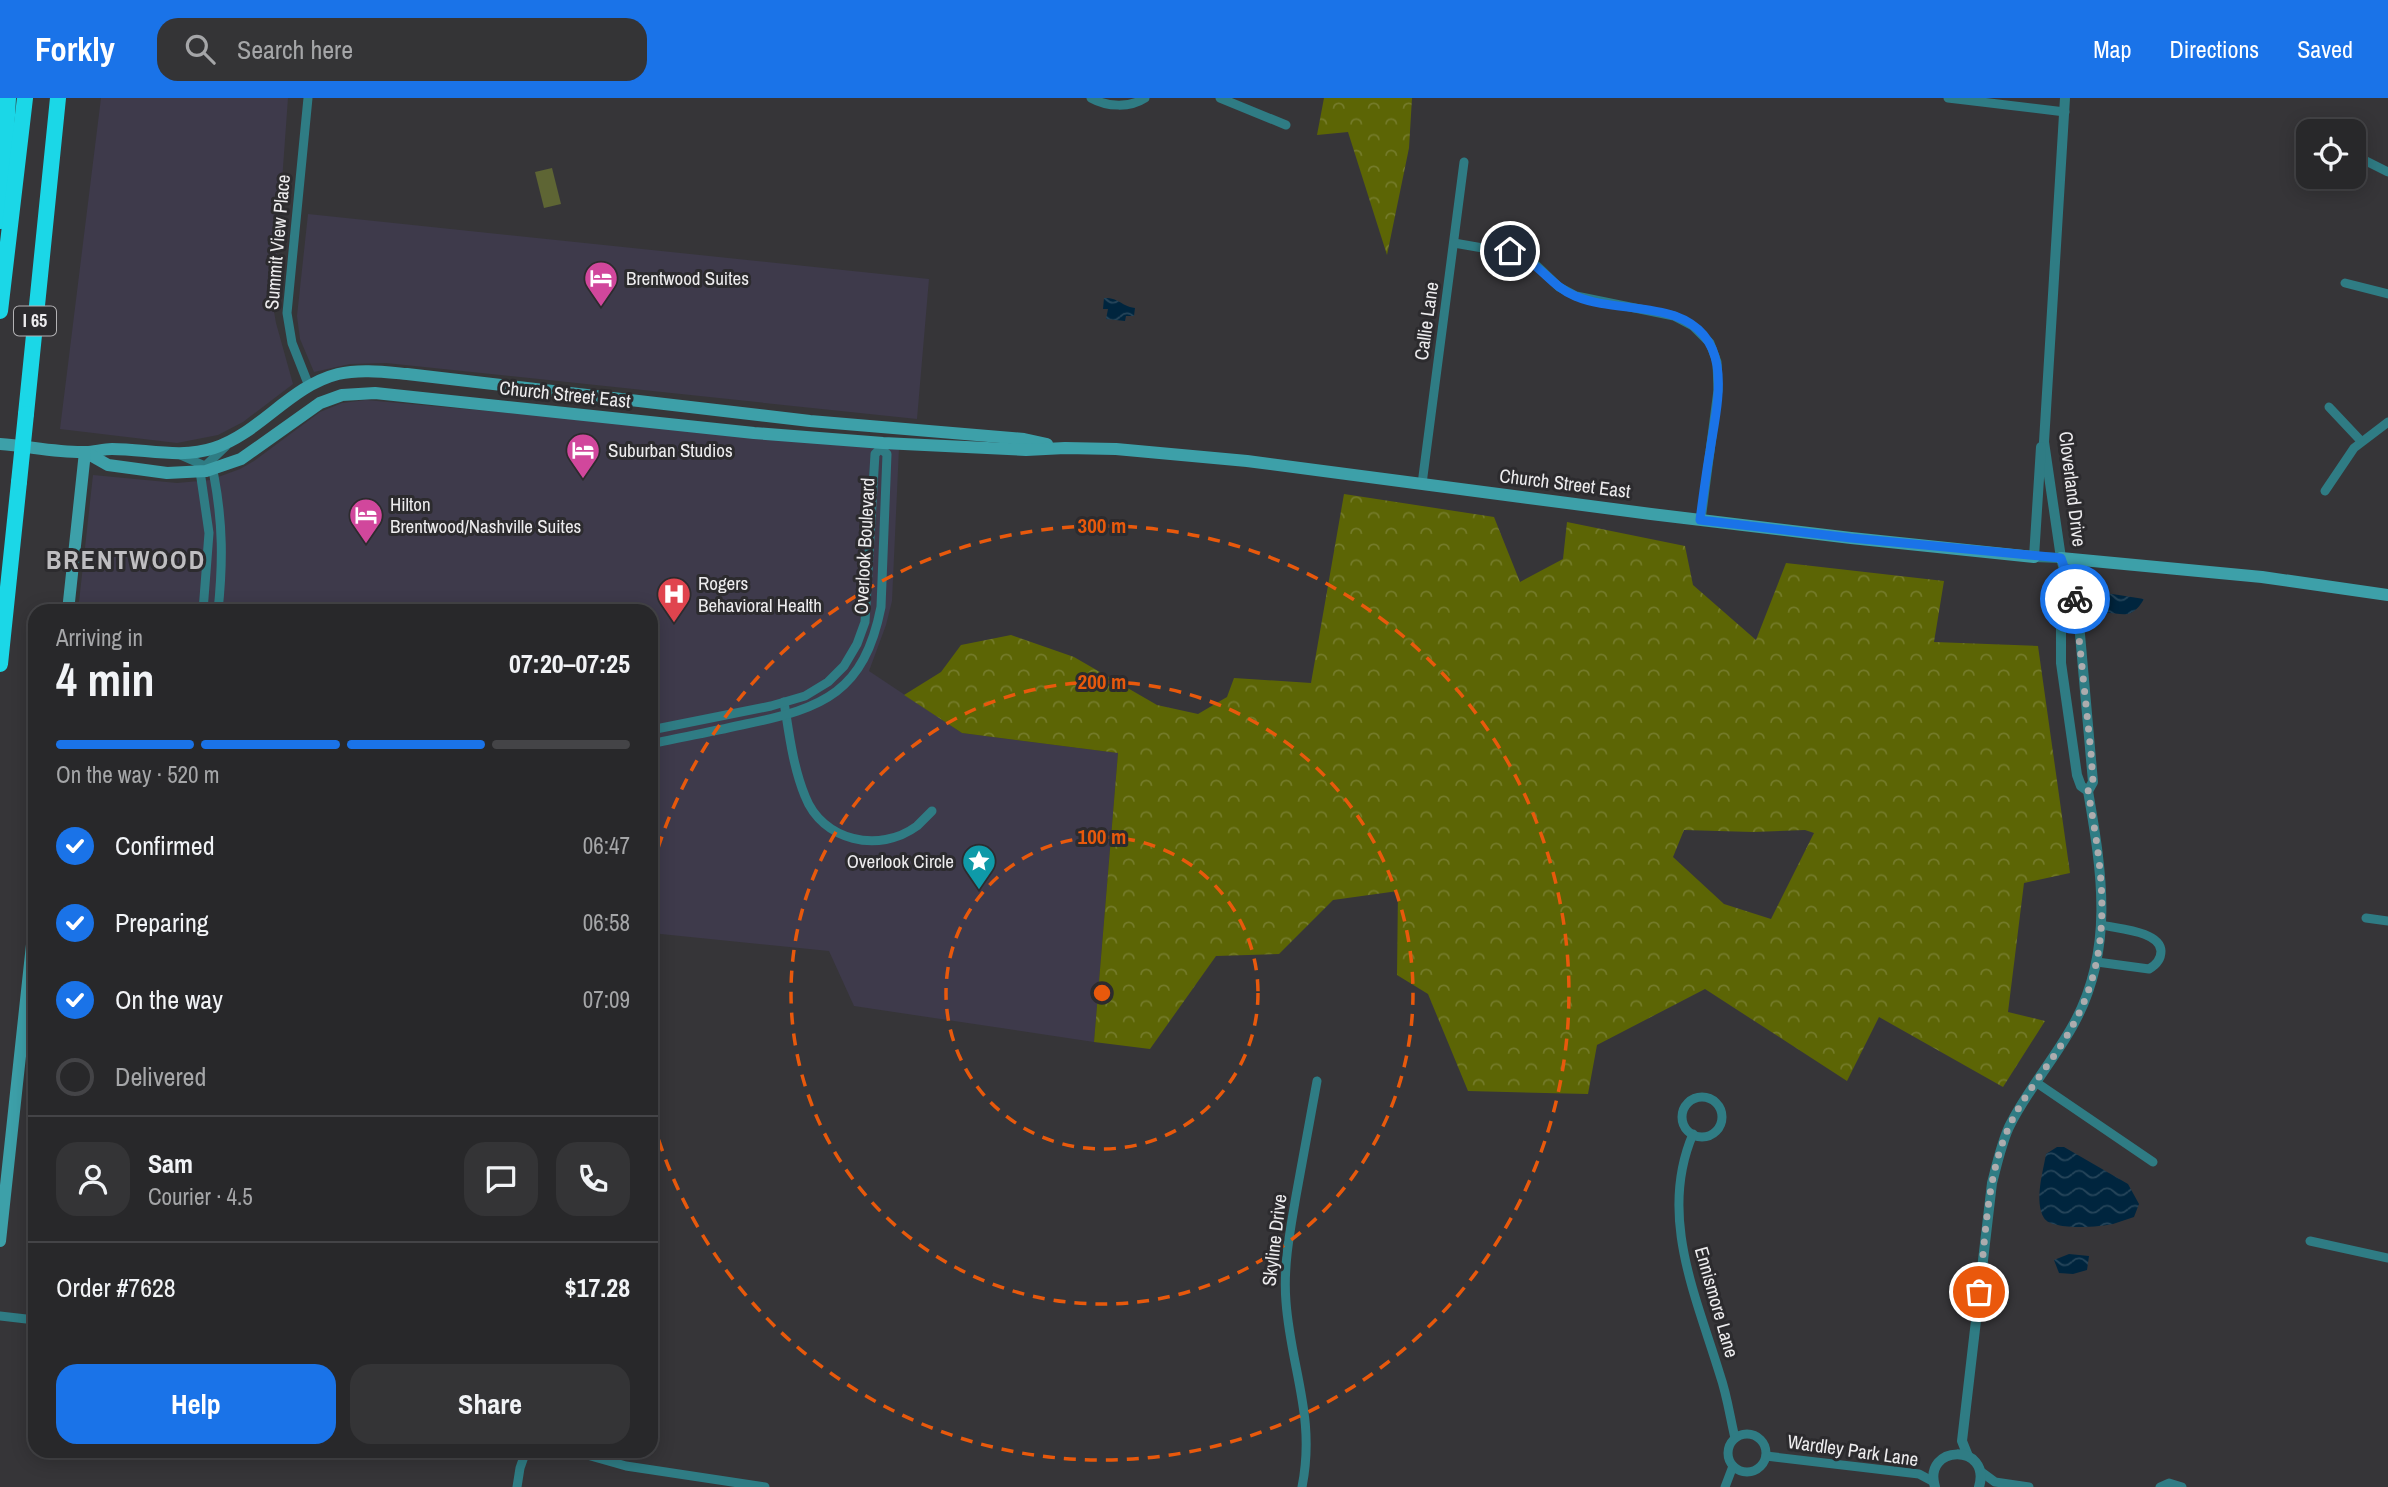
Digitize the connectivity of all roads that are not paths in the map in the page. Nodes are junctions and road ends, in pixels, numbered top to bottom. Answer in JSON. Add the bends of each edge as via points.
{"nodes":[{"id":1,"x":8,"y":98,"type":"edge"},
{"id":2,"x":25,"y":98,"type":"edge"},
{"id":3,"x":308,"y":98,"type":"edge"},
{"id":4,"x":1091,"y":98,"type":"edge"},
{"id":5,"x":1146,"y":98,"type":"edge"},
{"id":6,"x":1220,"y":98,"type":"edge"},
{"id":7,"x":1948,"y":98,"type":"edge"},
{"id":8,"x":2065,"y":98,"type":"edge"},
{"id":9,"x":58,"y":102,"type":"edge"},
{"id":10,"x":2065,"y":112,"type":"junction"},
{"id":11,"x":1286,"y":125,"type":"dead end"},
{"id":12,"x":2366,"y":161,"type":"edge"},
{"id":13,"x":1464,"y":162,"type":"dead end"},
{"id":14,"x":2388,"y":172,"type":"edge"},
{"id":15,"x":0,"y":230,"type":"edge"},
{"id":16,"x":1454,"y":243,"type":"junction"},
{"id":17,"x":2345,"y":283,"type":"dead end"},
{"id":18,"x":2388,"y":294,"type":"edge"},
{"id":19,"x":0,"y":311,"type":"edge"},
{"id":20,"x":310,"y":386,"type":"junction"},
{"id":21,"x":2329,"y":407,"type":"dead end"},
{"id":22,"x":2388,"y":422,"type":"edge"},
{"id":23,"x":2045,"y":427,"type":"junction"},
{"id":24,"x":2361,"y":441,"type":"junction"},
{"id":25,"x":229,"y":442,"type":"junction"},
{"id":26,"x":0,"y":444,"type":"edge"},
{"id":27,"x":882,"y":446,"type":"junction"},
{"id":28,"x":1065,"y":448,"type":"junction"},
{"id":29,"x":85,"y":452,"type":"junction"},
{"id":30,"x":175,"y":453,"type":"junction"},
{"id":31,"x":206,"y":469,"type":"junction"},
{"id":32,"x":1422,"y":484,"type":"junction"},
{"id":33,"x":2325,"y":491,"type":"dead end"},
{"id":34,"x":1700,"y":520,"type":"junction"},
{"id":35,"x":2034,"y":556,"type":"junction"},
{"id":36,"x":2061,"y":558,"type":"junction"},
{"id":37,"x":2067,"y":581,"type":"junction"},
{"id":38,"x":2388,"y":595,"type":"edge"},
{"id":39,"x":69,"y":604,"type":"edge"},
{"id":40,"x":204,"y":604,"type":"edge"},
{"id":41,"x":219,"y":604,"type":"edge"},
{"id":42,"x":0,"y":664,"type":"edge"},
{"id":43,"x":784,"y":702,"type":"junction"},
{"id":44,"x":786,"y":716,"type":"junction"},
{"id":45,"x":658,"y":729,"type":"edge"},
{"id":46,"x":658,"y":743,"type":"edge"},
{"id":47,"x":2088,"y":791,"type":"junction"},
{"id":48,"x":932,"y":811,"type":"dead end"},
{"id":49,"x":2366,"y":918,"type":"dead end"},
{"id":50,"x":2388,"y":921,"type":"edge"},
{"id":51,"x":2102,"y":925,"type":"junction"},
{"id":52,"x":2097,"y":962,"type":"junction"},
{"id":53,"x":28,"y":982,"type":"edge"},
{"id":54,"x":1317,"y":1081,"type":"dead end"},
{"id":55,"x":2037,"y":1083,"type":"junction"},
{"id":56,"x":1692,"y":1133,"type":"junction"},
{"id":57,"x":2154,"y":1162,"type":"dead end"},
{"id":58,"x":0,"y":1241,"type":"edge"},
{"id":59,"x":2310,"y":1241,"type":"dead end"},
{"id":60,"x":2388,"y":1258,"type":"edge"},
{"id":61,"x":0,"y":1315,"type":"edge"},
{"id":62,"x":28,"y":1319,"type":"edge"},
{"id":63,"x":1735,"y":1438,"type":"junction"},
{"id":64,"x":1962,"y":1441,"type":"junction"},
{"id":65,"x":1950,"y":1455,"type":"junction"},
{"id":66,"x":1766,"y":1456,"type":"junction"},
{"id":67,"x":1968,"y":1456,"type":"junction"},
{"id":68,"x":524,"y":1458,"type":"edge"},
{"id":69,"x":598,"y":1458,"type":"edge"},
{"id":70,"x":1733,"y":1466,"type":"junction"},
{"id":71,"x":1936,"y":1467,"type":"junction"},
{"id":72,"x":1980,"y":1471,"type":"junction"},
{"id":73,"x":1919,"y":1474,"type":"junction"},
{"id":74,"x":1995,"y":1482,"type":"junction"},
{"id":75,"x":1934,"y":1485,"type":"edge"},
{"id":76,"x":517,"y":1487,"type":"edge"},
{"id":77,"x":765,"y":1487,"type":"edge"},
{"id":78,"x":1302,"y":1487,"type":"edge"},
{"id":79,"x":1725,"y":1487,"type":"edge"},
{"id":80,"x":1981,"y":1487,"type":"edge"},
{"id":81,"x":2029,"y":1487,"type":"edge"},
{"id":82,"x":2160,"y":1487,"type":"edge"},
{"id":83,"x":2182,"y":1487,"type":"edge"}],
"edges":[{"from":1,"to":15,"type":"highway"},
{"from":2,"to":19,"type":"highway","number":"I 65"},
{"from":3,"to":20,"type":"street","name":"Summit View Place","via":[[287,313],[292,343]]},
{"from":4,"to":5,"type":"street","via":[[1115,105]]},
{"from":6,"to":11,"type":"street"},
{"from":7,"to":10,"type":"street"},
{"from":8,"to":10,"type":"street","name":"Cloverland Drive"},
{"from":9,"to":42,"type":"highway","number":"I 65","bridge":true},
{"from":10,"to":23,"type":"street","name":"Cloverland Drive"},
{"from":12,"to":14,"type":"street"},
{"from":13,"to":16,"type":"street","name":"Callie Lane"},
{"from":16,"to":32,"type":"street","name":"Callie Lane"},
{"from":16,"to":34,"type":"street","via":[[1517,254],[1576,296],[1674,316],[1710,343],[1717,362],[1718,390]]},
{"from":17,"to":18,"type":"street"},
{"from":20,"to":25,"type":"main road","name":"Church Street East"},
{"from":20,"to":28,"type":"main road","name":"Church Street East","via":[[349,372],[381,372],[810,421],[1024,439]]},
{"from":21,"to":24,"type":"street"},
{"from":22,"to":24,"type":"street"},
{"from":23,"to":35,"type":"street","via":[[2038,465]]},
{"from":23,"to":36,"type":"street","name":"Cloverland Drive"},
{"from":24,"to":33,"type":"street"},
{"from":25,"to":30,"type":"main road","name":"Church Street East"},
{"from":25,"to":31,"type":"street"},
{"from":26,"to":29,"type":"main road","name":"Church Street East"},
{"from":27,"to":28,"type":"main road","name":"Church Street East"},
{"from":27,"to":31,"type":"main road","name":"Church Street East","via":[[358,393],[320,403],[241,459]]},
{"from":27,"to":43,"type":"street","name":"Overlook Boulevard","via":[[875,454],[868,591],[857,644],[845,666],[828,682]]},
{"from":27,"to":44,"type":"street","name":"Overlook Boulevard","via":[[887,454],[882,593],[876,631],[866,657],[842,688],[819,704]]},
{"from":28,"to":32,"type":"main road","name":"Church Street East","via":[[1247,461]]},
{"from":29,"to":30,"type":"main road","name":"Church Street East"},
{"from":29,"to":31,"type":"main road","name":"Church Street East","via":[[108,465],[167,473]]},
{"from":29,"to":39,"type":"main road"},
{"from":30,"to":31,"type":"street"},
{"from":31,"to":40,"type":"street","via":[[209,533]]},
{"from":31,"to":41,"type":"street","via":[[219,499],[223,532]]},
{"from":32,"to":34,"type":"main road","name":"Church Street East"},
{"from":34,"to":35,"type":"main road","name":"Church Street East"},
{"from":35,"to":36,"type":"street","name":"Church Street East"},
{"from":36,"to":37,"type":"street"},
{"from":36,"to":38,"type":"main road","name":"Cloverland Drive","via":[[2253,576]]},
{"from":37,"to":47,"type":"street","via":[[2076,604],[2085,684],[2093,782]]},
{"from":37,"to":47,"type":"street","via":[[2061,596],[2061,663],[2077,775]]},
{"from":43,"to":44,"type":"street"},
{"from":43,"to":45,"type":"street","name":"Overlook Boulevard"},
{"from":44,"to":46,"type":"street","name":"Overlook Boulevard"},
{"from":44,"to":48,"type":"street","via":[[805,797],[818,819],[835,832],[864,841],[882,840],[916,826]]},
{"from":47,"to":51,"type":"street","via":[[2101,867]]},
{"from":49,"to":50,"type":"street"},
{"from":51,"to":52,"type":"street"},
{"from":51,"to":52,"type":"street","via":[[2148,935],[2157,941],[2161,952],[2158,962],[2148,969]]},
{"from":52,"to":55,"type":"street","via":[[2073,1026]]},
{"from":53,"to":58,"type":"main road"},
{"from":54,"to":78,"type":"street","name":"Skyline Drive","via":[[1286,1275],[1291,1338],[1305,1410]]},
{"from":55,"to":57,"type":"street"},
{"from":55,"to":64,"type":"street","via":[[2008,1129],[1992,1184]]},
{"from":56,"to":56,"type":"street","name":"Ennismore Lane","via":[[1709,1135],[1719,1127],[1722,1115],[1712,1099],[1699,1097],[1685,1108],[1683,1121]]},
{"from":56,"to":63,"type":"street","name":"Ennismore Lane","via":[[1679,1179],[1681,1241]]},
{"from":59,"to":60,"type":"street"},
{"from":61,"to":62,"type":"street"},
{"from":63,"to":66,"type":"street","via":[[1756,1436],[1765,1445]]},
{"from":63,"to":70,"type":"street","via":[[1727,1451]]},
{"from":64,"to":65,"type":"street"},
{"from":64,"to":67,"type":"street"},
{"from":65,"to":67,"type":"street"},
{"from":65,"to":71,"type":"street"},
{"from":66,"to":70,"type":"street","via":[[1754,1471],[1741,1472]]},
{"from":66,"to":73,"type":"street","name":"Wardley Park Lane"},
{"from":67,"to":72,"type":"street"},
{"from":68,"to":76,"type":"street"},
{"from":69,"to":77,"type":"street"},
{"from":70,"to":79,"type":"street"},
{"from":71,"to":73,"type":"street"},
{"from":71,"to":75,"type":"street"},
{"from":72,"to":74,"type":"street"},
{"from":72,"to":80,"type":"street"},
{"from":73,"to":75,"type":"street","name":"Wardley Park Lane"},
{"from":74,"to":80,"type":"street"},
{"from":74,"to":81,"type":"street"},
{"from":82,"to":83,"type":"street","via":[[2169,1483]]}]}
